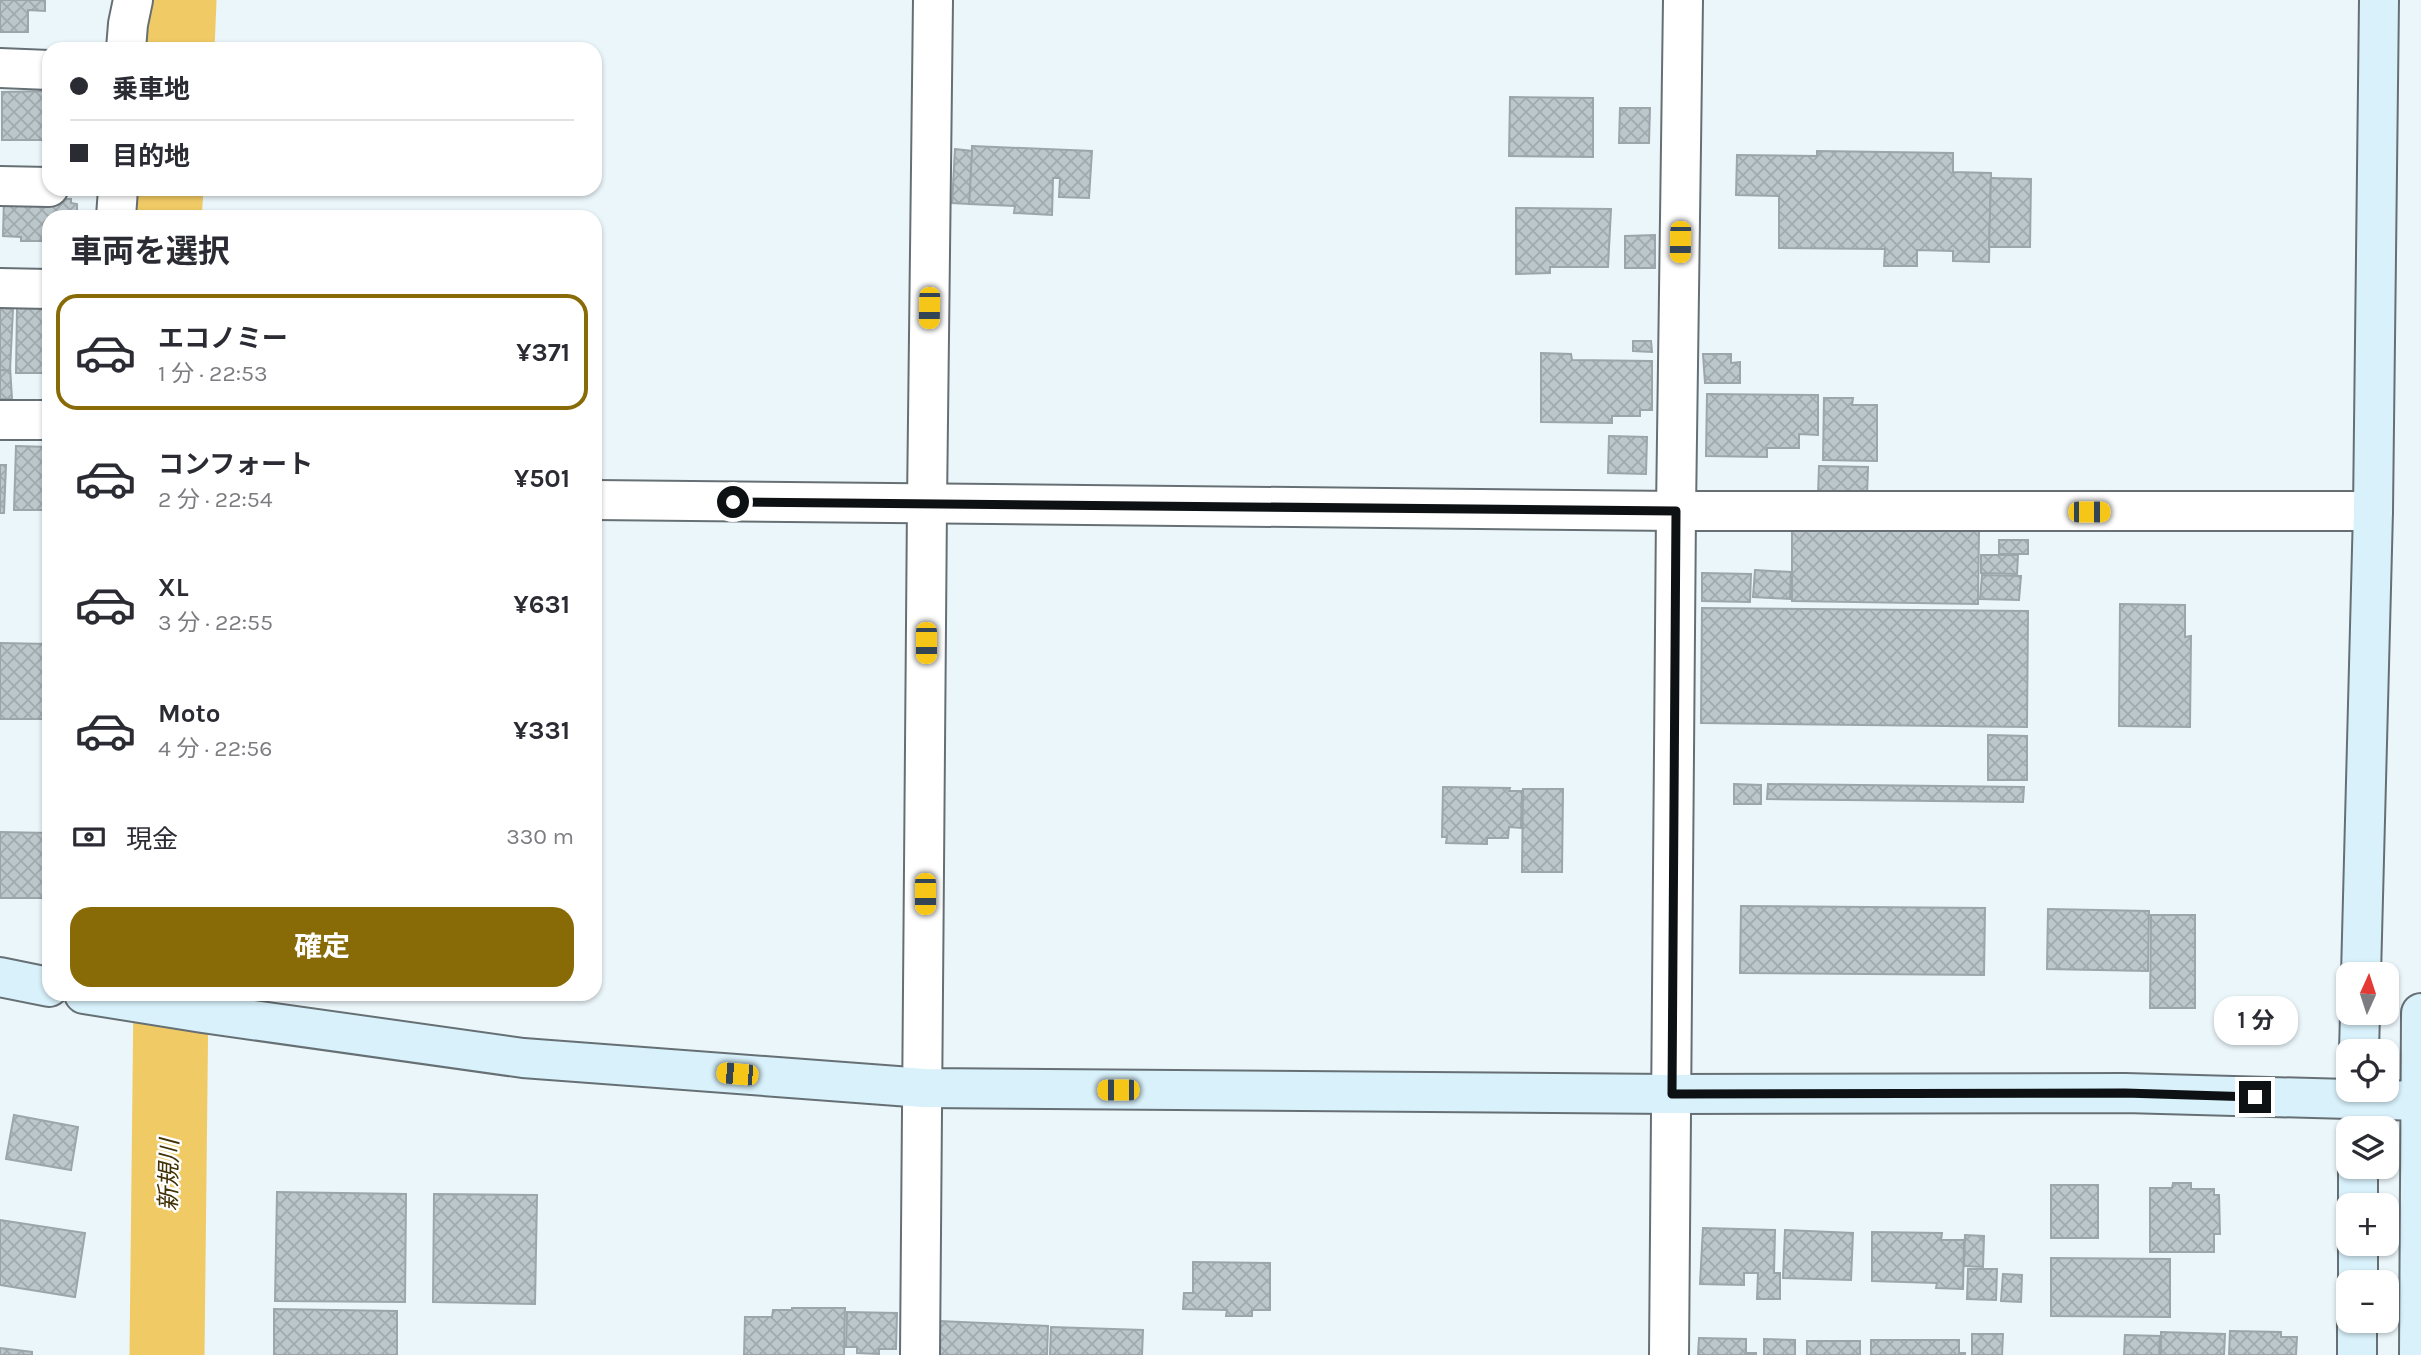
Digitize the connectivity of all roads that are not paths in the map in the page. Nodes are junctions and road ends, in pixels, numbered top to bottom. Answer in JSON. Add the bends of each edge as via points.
{"nodes":[{"id":1,"x":133,"y":0,"type":"edge"},
{"id":2,"x":933,"y":0,"type":"edge"},
{"id":3,"x":1683,"y":0,"type":"edge"},
{"id":4,"x":2379,"y":0,"type":"edge"},
{"id":5,"x":127,"y":42,"type":"edge"},
{"id":6,"x":0,"y":68,"type":"edge"},
{"id":7,"x":42,"y":70,"type":"edge"},
{"id":8,"x":0,"y":186,"type":"edge"},
{"id":9,"x":42,"y":187,"type":"edge"},
{"id":10,"x":0,"y":288,"type":"edge"},
{"id":11,"x":42,"y":289,"type":"edge"},
{"id":12,"x":0,"y":420,"type":"edge"},
{"id":13,"x":42,"y":420,"type":"edge"},
{"id":14,"x":602,"y":500,"type":"edge"},
{"id":15,"x":926,"y":504,"type":"junction"},
{"id":16,"x":1676,"y":511,"type":"junction"},
{"id":17,"x":2373,"y":511,"type":"junction"},
{"id":18,"x":2361,"y":962,"type":"edge"},
{"id":19,"x":0,"y":977,"type":"edge"},
{"id":20,"x":42,"y":986,"type":"edge"},
{"id":21,"x":132,"y":1001,"type":"edge"},
{"id":22,"x":2421,"y":1013,"type":"edge"},
{"id":23,"x":923,"y":1088,"type":"junction"},
{"id":24,"x":1672,"y":1094,"type":"junction"},
{"id":25,"x":2421,"y":1101,"type":"edge"},
{"id":26,"x":2358,"y":1106,"type":"edge"},
{"id":27,"x":2357,"y":1333,"type":"edge"},
{"id":28,"x":920,"y":1355,"type":"edge"},
{"id":29,"x":1669,"y":1355,"type":"edge"},
{"id":30,"x":2357,"y":1355,"type":"edge"},
{"id":31,"x":2419,"y":1355,"type":"edge"}],
"edges":[{"from":1,"to":5,"type":"street"},
{"from":2,"to":15,"type":"street"},
{"from":3,"to":16,"type":"street"},
{"from":4,"to":17,"type":"street"},
{"from":6,"to":7,"type":"street"},
{"from":8,"to":9,"type":"street"},
{"from":10,"to":11,"type":"street"},
{"from":12,"to":13,"type":"street"},
{"from":14,"to":15,"type":"street"},
{"from":15,"to":16,"type":"street"},
{"from":15,"to":23,"type":"street"},
{"from":16,"to":17,"type":"street"},
{"from":16,"to":24,"type":"street"},
{"from":17,"to":18,"type":"street"},
{"from":19,"to":20,"type":"street"},
{"from":21,"to":23,"type":"street","via":[[523,1058]]},
{"from":22,"to":25,"type":"street"},
{"from":23,"to":24,"type":"street"},
{"from":23,"to":28,"type":"street"},
{"from":24,"to":26,"type":"street","via":[[2125,1093]]},
{"from":24,"to":29,"type":"street"},
{"from":25,"to":26,"type":"street"},
{"from":25,"to":31,"type":"street"},
{"from":27,"to":30,"type":"street"}]}
